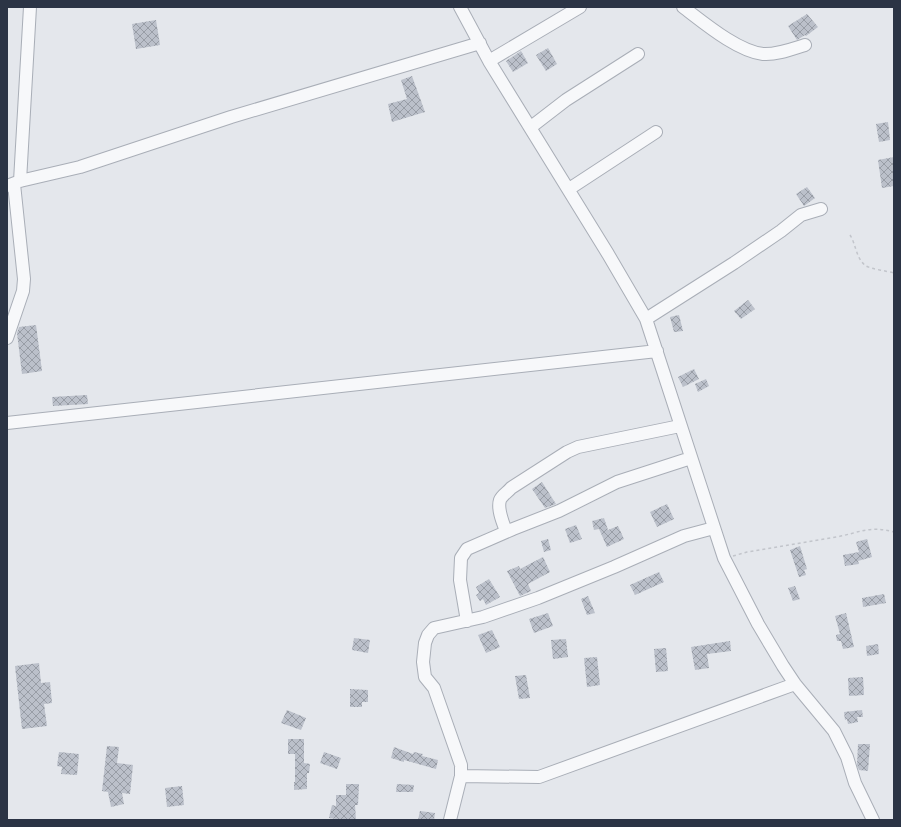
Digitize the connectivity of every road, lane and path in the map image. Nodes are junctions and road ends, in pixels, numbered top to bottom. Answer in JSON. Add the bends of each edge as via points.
{"nodes":[{"id":1,"x":30,"y":7,"type":"edge"},
{"id":2,"x":460,"y":7,"type":"edge"},
{"id":3,"x":580,"y":7,"type":"edge"},
{"id":4,"x":683,"y":7,"type":"edge"},
{"id":5,"x":480,"y":43,"type":"junction"},
{"id":6,"x":805,"y":45,"type":"dead end"},
{"id":7,"x":638,"y":54,"type":"dead end"},
{"id":8,"x":489,"y":61,"type":"junction"},
{"id":9,"x":531,"y":127,"type":"junction"},
{"id":10,"x":656,"y":132,"type":"dead end"},
{"id":11,"x":14,"y":184,"type":"edge"},
{"id":12,"x":569,"y":190,"type":"junction"},
{"id":13,"x":821,"y":209,"type":"dead end"},
{"id":14,"x":850,"y":235,"type":"dead end"},
{"id":15,"x":894,"y":273,"type":"edge"},
{"id":16,"x":646,"y":318,"type":"junction"},
{"id":17,"x":7,"y":338,"type":"edge"},
{"id":18,"x":657,"y":351,"type":"junction"},
{"id":19,"x":7,"y":423,"type":"edge"},
{"id":20,"x":680,"y":426,"type":"junction"},
{"id":21,"x":690,"y":458,"type":"junction"},
{"id":22,"x":714,"y":528,"type":"junction"},
{"id":23,"x":506,"y":531,"type":"junction"},
{"id":24,"x":894,"y":532,"type":"edge"},
{"id":25,"x":724,"y":558,"type":"junction"},
{"id":26,"x":467,"y":621,"type":"junction"},
{"id":27,"x":795,"y":684,"type":"junction"},
{"id":28,"x":460,"y":776,"type":"junction"},
{"id":29,"x":450,"y":820,"type":"edge"},
{"id":30,"x":873,"y":820,"type":"edge"}],
"edges":[{"from":1,"to":11,"type":"street"},
{"from":2,"to":5,"type":"street"},
{"from":3,"to":8,"type":"street"},
{"from":4,"to":6,"type":"street","via":[[750,51],[764,54],[783,52]]},
{"from":5,"to":8,"type":"street"},
{"from":5,"to":11,"type":"street","via":[[231,117],[80,167]]},
{"from":7,"to":9,"type":"street","via":[[566,100]]},
{"from":8,"to":9,"type":"street"},
{"from":9,"to":12,"type":"street"},
{"from":10,"to":12,"type":"street"},
{"from":11,"to":17,"type":"street","via":[[24,279],[23,290]]},
{"from":12,"to":16,"type":"street"},
{"from":13,"to":16,"type":"street","via":[[800,216],[734,263]]},
{"from":14,"to":15,"type":"path","via":[[859,257],[867,266]]},
{"from":16,"to":18,"type":"street"},
{"from":18,"to":19,"type":"street"},
{"from":18,"to":20,"type":"street"},
{"from":20,"to":21,"type":"street"},
{"from":20,"to":23,"type":"street","via":[[578,447],[567,452],[511,488],[500,500]]},
{"from":21,"to":22,"type":"street"},
{"from":21,"to":23,"type":"street","via":[[616,482],[559,511]]},
{"from":22,"to":25,"type":"street"},
{"from":22,"to":26,"type":"street","via":[[684,536],[538,598]]},
{"from":23,"to":26,"type":"street","via":[[467,549],[461,558],[460,580]]},
{"from":24,"to":25,"type":"path","via":[[882,528],[860,530]]},
{"from":25,"to":27,"type":"street","via":[[758,624]]},
{"from":26,"to":28,"type":"street","via":[[434,628],[428,635],[423,662],[425,677],[434,688],[461,765]]},
{"from":27,"to":28,"type":"street","via":[[539,777]]},
{"from":27,"to":30,"type":"street","via":[[834,730]]},
{"from":28,"to":29,"type":"street"}]}
